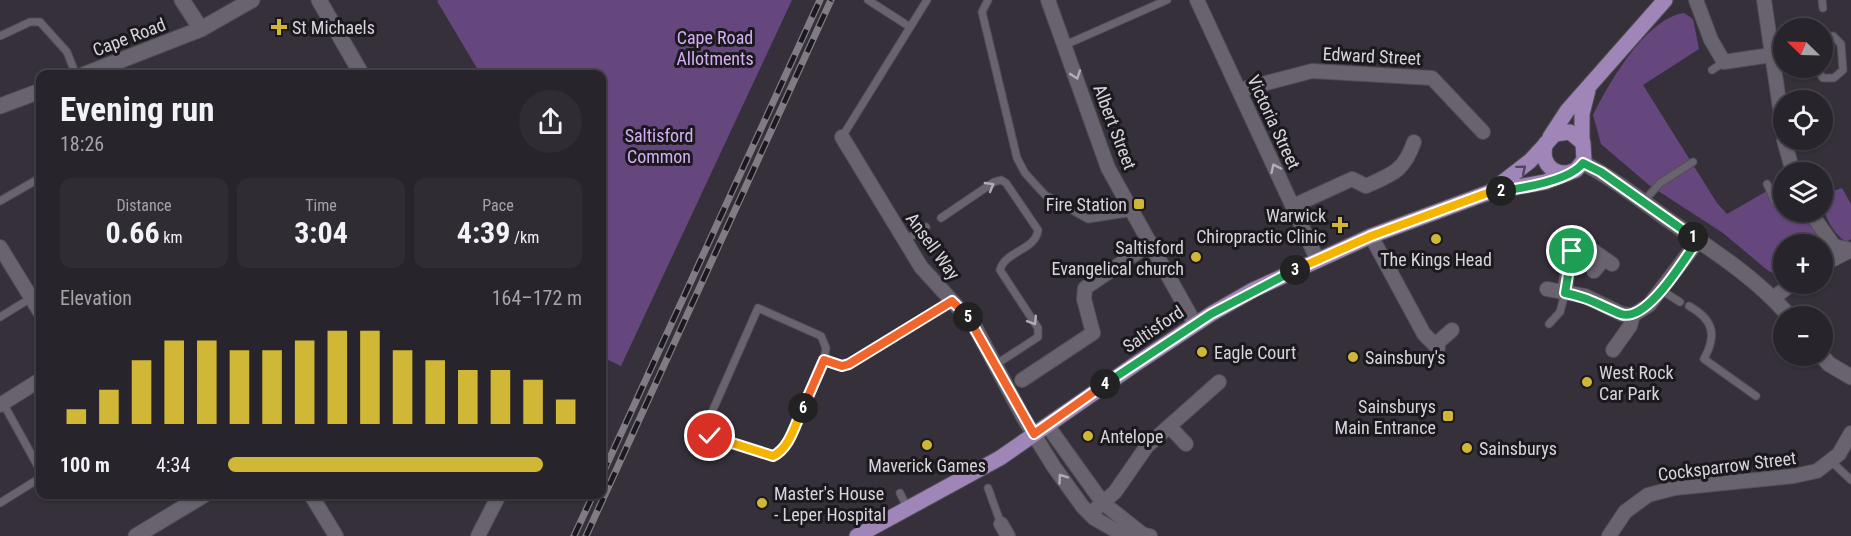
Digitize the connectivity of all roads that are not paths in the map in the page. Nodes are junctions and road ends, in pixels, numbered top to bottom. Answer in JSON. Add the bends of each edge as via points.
{"nodes":[{"id":1,"x":182,"y":0,"type":"edge"},
{"id":2,"x":252,"y":0,"type":"edge"},
{"id":3,"x":319,"y":0,"type":"edge"},
{"id":4,"x":868,"y":0,"type":"edge"},
{"id":5,"x":927,"y":0,"type":"edge"},
{"id":6,"x":988,"y":0,"type":"edge"},
{"id":7,"x":1048,"y":0,"type":"edge"},
{"id":8,"x":1167,"y":0,"type":"edge"},
{"id":9,"x":1197,"y":0,"type":"edge"},
{"id":10,"x":1665,"y":0,"type":"edge"},
{"id":11,"x":1764,"y":0,"type":"edge"},
{"id":12,"x":1694,"y":2,"type":"edge"},
{"id":13,"x":910,"y":27,"type":"junction"},
{"id":14,"x":201,"y":29,"type":"junction"},
{"id":15,"x":0,"y":36,"type":"edge"},
{"id":16,"x":1833,"y":36,"type":"edge"},
{"id":17,"x":1065,"y":45,"type":"junction"},
{"id":18,"x":1771,"y":54,"type":"junction"},
{"id":19,"x":1724,"y":62,"type":"junction"},
{"id":20,"x":74,"y":70,"type":"edge"},
{"id":21,"x":96,"y":70,"type":"edge"},
{"id":22,"x":360,"y":70,"type":"edge"},
{"id":23,"x":1712,"y":70,"type":"dead end"},
{"id":24,"x":1833,"y":78,"type":"edge"},
{"id":25,"x":1589,"y":85,"type":"junction"},
{"id":26,"x":1239,"y":90,"type":"junction"},
{"id":27,"x":1777,"y":90,"type":"edge"},
{"id":28,"x":36,"y":92,"type":"edge"},
{"id":29,"x":0,"y":106,"type":"edge"},
{"id":30,"x":1484,"y":132,"type":"dead end"},
{"id":31,"x":842,"y":137,"type":"joint"},
{"id":32,"x":1547,"y":141,"type":"junction"},
{"id":33,"x":1582,"y":141,"type":"junction"},
{"id":34,"x":1414,"y":142,"type":"dead end"},
{"id":35,"x":1693,"y":162,"type":"dead end"},
{"id":36,"x":1583,"y":163,"type":"junction"},
{"id":37,"x":1567,"y":173,"type":"junction"},
{"id":38,"x":36,"y":180,"type":"edge"},
{"id":39,"x":1767,"y":184,"type":"dead end"},
{"id":40,"x":1490,"y":192,"type":"junction"},
{"id":41,"x":1773,"y":198,"type":"edge"},
{"id":42,"x":0,"y":201,"type":"edge"},
{"id":43,"x":1643,"y":202,"type":"junction"},
{"id":44,"x":1293,"y":206,"type":"junction"},
{"id":45,"x":1134,"y":212,"type":"junction"},
{"id":46,"x":941,"y":218,"type":"dead end"},
{"id":47,"x":926,"y":227,"type":"dead end"},
{"id":48,"x":1371,"y":236,"type":"junction"},
{"id":49,"x":1698,"y":240,"type":"junction"},
{"id":50,"x":904,"y":241,"type":"junction"},
{"id":51,"x":1151,"y":243,"type":"junction"},
{"id":52,"x":1833,"y":243,"type":"edge"},
{"id":53,"x":0,"y":247,"type":"edge"},
{"id":54,"x":1851,"y":250,"type":"edge"},
{"id":55,"x":1317,"y":259,"type":"junction"},
{"id":56,"x":1833,"y":259,"type":"edge"},
{"id":57,"x":1594,"y":271,"type":"dead end"},
{"id":58,"x":1547,"y":289,"type":"dead end"},
{"id":59,"x":1661,"y":290,"type":"junction"},
{"id":60,"x":1565,"y":293,"type":"junction"},
{"id":61,"x":1778,"y":294,"type":"edge"},
{"id":62,"x":32,"y":298,"type":"junction"},
{"id":63,"x":1773,"y":298,"type":"junction"},
{"id":64,"x":952,"y":301,"type":"junction"},
{"id":65,"x":1680,"y":302,"type":"dead end"},
{"id":66,"x":36,"y":305,"type":"edge"},
{"id":67,"x":1689,"y":306,"type":"dead end"},
{"id":68,"x":1780,"y":306,"type":"edge"},
{"id":69,"x":1633,"y":315,"type":"junction"},
{"id":70,"x":0,"y":317,"type":"edge"},
{"id":71,"x":1195,"y":324,"type":"junction"},
{"id":72,"x":1550,"y":324,"type":"dead end"},
{"id":73,"x":1452,"y":330,"type":"dead end"},
{"id":74,"x":1613,"y":350,"type":"dead end"},
{"id":75,"x":824,"y":360,"type":"junction"},
{"id":76,"x":996,"y":365,"type":"junction"},
{"id":77,"x":1832,"y":366,"type":"edge"},
{"id":78,"x":1851,"y":377,"type":"edge"},
{"id":79,"x":1022,"y":380,"type":"dead end"},
{"id":80,"x":1220,"y":382,"type":"dead end"},
{"id":81,"x":36,"y":383,"type":"edge"},
{"id":82,"x":1756,"y":396,"type":"dead end"},
{"id":83,"x":2,"y":404,"type":"edge"},
{"id":84,"x":1047,"y":425,"type":"junction"},
{"id":85,"x":1170,"y":427,"type":"junction"},
{"id":86,"x":1851,"y":433,"type":"edge"},
{"id":87,"x":1034,"y":434,"type":"junction"},
{"id":88,"x":1186,"y":444,"type":"dead end"},
{"id":89,"x":1831,"y":461,"type":"junction"},
{"id":90,"x":36,"y":463,"type":"edge"},
{"id":91,"x":1850,"y":478,"type":"edge"},
{"id":92,"x":36,"y":480,"type":"edge"},
{"id":93,"x":988,"y":488,"type":"dead end"},
{"id":94,"x":197,"y":499,"type":"edge"},
{"id":95,"x":313,"y":499,"type":"edge"},
{"id":96,"x":497,"y":499,"type":"edge"},
{"id":97,"x":0,"y":503,"type":"edge"},
{"id":98,"x":1105,"y":506,"type":"junction"},
{"id":99,"x":1095,"y":518,"type":"junction"},
{"id":100,"x":1004,"y":530,"type":"edge"},
{"id":101,"x":1146,"y":535,"type":"edge"},
{"id":102,"x":136,"y":536,"type":"edge"},
{"id":103,"x":336,"y":536,"type":"edge"},
{"id":104,"x":478,"y":536,"type":"edge"},
{"id":105,"x":856,"y":536,"type":"edge"},
{"id":106,"x":1094,"y":536,"type":"edge"},
{"id":107,"x":1609,"y":536,"type":"edge"}],
"edges":[{"from":1,"to":14,"type":"street"},
{"from":2,"to":14,"type":"street","name":"Cape Road"},
{"from":3,"to":22,"type":"street"},
{"from":4,"to":13,"type":"lane"},
{"from":5,"to":13,"type":"lane"},
{"from":6,"to":45,"type":"lane","via":[[982,12],[1017,158],[1025,173],[1045,195],[1088,219]]},
{"from":7,"to":17,"type":"street","name":"Albert Street"},
{"from":8,"to":17,"type":"lane"},
{"from":9,"to":26,"type":"street","name":"Victoria Street"},
{"from":10,"to":25,"type":"main road"},
{"from":11,"to":18,"type":"street"},
{"from":12,"to":19,"type":"street"},
{"from":13,"to":31,"type":"lane"},
{"from":14,"to":21,"type":"street","name":"Cape Road"},
{"from":15,"to":20,"type":"lane","via":[[30,22],[40,22],[67,52]]},
{"from":16,"to":24,"type":"lane","via":[[1841,44],[1843,70]]},
{"from":17,"to":45,"type":"street","name":"Albert Street","one_way":true,"via":[[1108,168]]},
{"from":18,"to":19,"type":"street"},
{"from":18,"to":27,"type":"street"},
{"from":19,"to":23,"type":"lane"},
{"from":25,"to":32,"type":"main road"},
{"from":25,"to":33,"type":"main road","via":[[1582,114]]},
{"from":26,"to":30,"type":"street","name":"Edward Street","via":[[1312,71],[1432,78]]},
{"from":44,"to":26,"type":"street","name":"Victoria Street","one_way":true},
{"from":28,"to":29,"type":"street"},
{"from":31,"to":50,"type":"street","name":"Ansell Way"},
{"from":32,"to":33,"type":"main road","via":[[1566,132]]},
{"from":32,"to":37,"type":"main road","via":[[1543,152],[1547,164],[1557,172]]},
{"from":40,"to":32,"type":"main road","one_way":true,"via":[[1530,161]]},
{"from":33,"to":36,"type":"main road"},
{"from":34,"to":44,"type":"street","via":[[1407,163],[1390,176],[1366,186],[1352,179]]},
{"from":35,"to":43,"type":"lane","via":[[1660,183]]},
{"from":36,"to":37,"type":"main road"},
{"from":36,"to":43,"type":"street"},
{"from":37,"to":40,"type":"main road","via":[[1545,182]]},
{"from":38,"to":42,"type":"lane"},
{"from":39,"to":41,"type":"lane"},
{"from":40,"to":48,"type":"main road","name":"Saltisford"},
{"from":43,"to":49,"type":"street"},
{"from":44,"to":55,"type":"street","name":"Victoria Street"},
{"from":45,"to":51,"type":"street","name":"Albert Street"},
{"from":46,"to":76,"type":"lane","one_way":true,"via":[[1001,180],[1038,230],[1036,239],[1005,260],[1000,270],[1038,328],[1038,337]]},
{"from":47,"to":50,"type":"lane"},
{"from":48,"to":55,"type":"main road","name":"Saltisford"},
{"from":48,"to":73,"type":"street","via":[[1424,334],[1437,347]]},
{"from":49,"to":59,"type":"street"},
{"from":49,"to":63,"type":"street"},
{"from":50,"to":64,"type":"street","name":"Ansell Way"},
{"from":51,"to":71,"type":"street","name":"Albert Street"},
{"from":51,"to":79,"type":"street","via":[[1085,288],[1093,333]]},
{"from":52,"to":54,"type":"street"},
{"from":53,"to":62,"type":"street"},
{"from":54,"to":56,"type":"street"},
{"from":55,"to":71,"type":"main road","name":"Saltisford"},
{"from":57,"to":60,"type":"street","via":[[1608,262],[1589,248],[1575,247],[1569,256]]},
{"from":58,"to":60,"type":"street"},
{"from":59,"to":65,"type":"lane"},
{"from":59,"to":69,"type":"street","via":[[1644,310]]},
{"from":60,"to":69,"type":"street","via":[[1591,298],[1622,314]]},
{"from":60,"to":72,"type":"lane","via":[[1560,312]]},
{"from":61,"to":63,"type":"street"},
{"from":62,"to":66,"type":"street"},
{"from":62,"to":70,"type":"lane"},
{"from":63,"to":68,"type":"street"},
{"from":64,"to":75,"type":"lane","via":[[849,364],[842,366]]},
{"from":64,"to":76,"type":"street","name":"Ansell Way","via":[[974,325]]},
{"from":67,"to":82,"type":"lane","via":[[1702,315],[1712,334],[1713,341],[1704,358]]},
{"from":69,"to":74,"type":"street"},
{"from":71,"to":84,"type":"main road","name":"Saltisford"},
{"from":75,"to":75,"type":"lane","via":[[781,452],[773,456],[710,436],[704,430],[758,308],[821,336],[826,348]]},
{"from":76,"to":87,"type":"street","name":"Ansell Way"},
{"from":77,"to":78,"type":"street"},
{"from":80,"to":85,"type":"street"},
{"from":81,"to":83,"type":"street"},
{"from":83,"to":90,"type":"lane"},
{"from":84,"to":87,"type":"main road","name":"Saltisford"},
{"from":84,"to":98,"type":"street"},
{"from":85,"to":88,"type":"street"},
{"from":85,"to":98,"type":"street","via":[[1147,446]]},
{"from":86,"to":89,"type":"street","name":"Cocksparrow Street"},
{"from":99,"to":87,"type":"street","name":"Ansell Way","one_way":true,"via":[[1054,467]]},
{"from":87,"to":105,"type":"main road","name":"Saltisford","via":[[1000,458],[904,500]]},
{"from":89,"to":91,"type":"lane"},
{"from":89,"to":107,"type":"street","name":"Cocksparrow Street","via":[[1816,471],[1794,476],[1661,490],[1634,504]]},
{"from":92,"to":97,"type":"lane"},
{"from":93,"to":100,"type":"lane"},
{"from":94,"to":102,"type":"street"},
{"from":95,"to":103,"type":"street"},
{"from":96,"to":104,"type":"street"},
{"from":98,"to":99,"type":"street"},
{"from":98,"to":101,"type":"street"},
{"from":99,"to":101,"type":"street","via":[[1121,532]]},
{"from":99,"to":106,"type":"street"}]}
